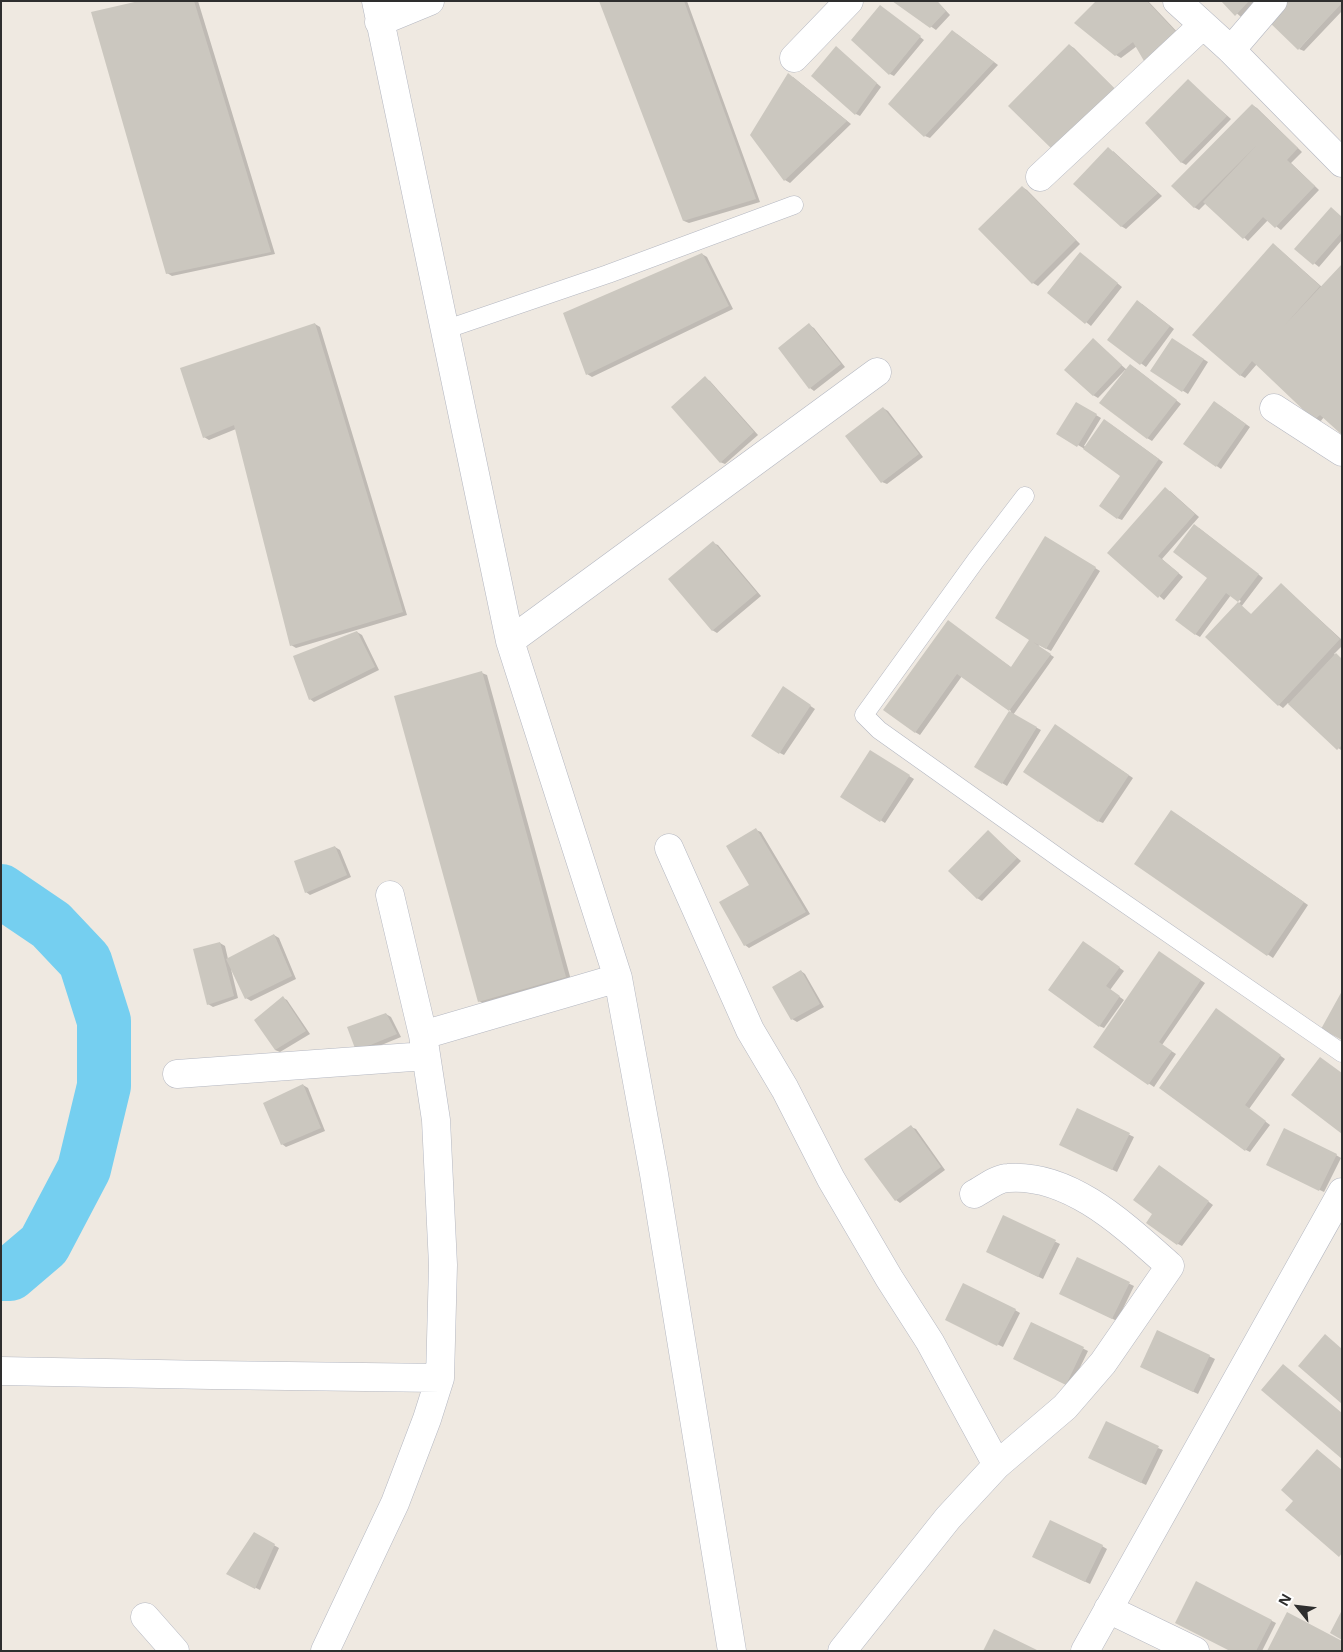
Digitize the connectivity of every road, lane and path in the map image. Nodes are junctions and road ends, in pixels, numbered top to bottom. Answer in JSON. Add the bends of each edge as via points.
{"nodes":[{"id":1,"x":429,"y":1,"type":"edge"},
{"id":2,"x":849,"y":1,"type":"edge"},
{"id":3,"x":1177,"y":1,"type":"edge"},
{"id":4,"x":1273,"y":1,"type":"edge"},
{"id":5,"x":377,"y":12,"type":"edge"},
{"id":6,"x":1203,"y":25,"type":"junction"},
{"id":7,"x":1230,"y":50,"type":"junction"},
{"id":8,"x":794,"y":58,"type":"dead end"},
{"id":9,"x":1342,"y":163,"type":"edge"},
{"id":10,"x":1040,"y":177,"type":"dead end"},
{"id":11,"x":794,"y":205,"type":"dead end"},
{"id":12,"x":444,"y":330,"type":"junction"},
{"id":13,"x":877,"y":372,"type":"dead end"},
{"id":14,"x":1274,"y":408,"type":"dead end"},
{"id":15,"x":1342,"y":452,"type":"edge"},
{"id":16,"x":1025,"y":496,"type":"dead end"},
{"id":17,"x":510,"y":641,"type":"junction"},
{"id":18,"x":669,"y":848,"type":"dead end"},
{"id":19,"x":390,"y":896,"type":"dead end"},
{"id":20,"x":618,"y":978,"type":"junction"},
{"id":21,"x":425,"y":1045,"type":"junction"},
{"id":22,"x":1342,"y":1053,"type":"edge"},
{"id":23,"x":177,"y":1074,"type":"dead end"},
{"id":24,"x":974,"y":1194,"type":"dead end"},
{"id":25,"x":1341,"y":1197,"type":"edge"},
{"id":26,"x":1,"y":1370,"type":"edge"},
{"id":27,"x":440,"y":1378,"type":"junction"},
{"id":28,"x":997,"y":1465,"type":"junction"},
{"id":29,"x":1108,"y":1609,"type":"junction"},
{"id":30,"x":144,"y":1617,"type":"dead end"},
{"id":31,"x":175,"y":1651,"type":"edge"},
{"id":32,"x":325,"y":1651,"type":"edge"},
{"id":33,"x":732,"y":1651,"type":"edge"},
{"id":34,"x":842,"y":1651,"type":"edge"},
{"id":35,"x":1085,"y":1651,"type":"edge"},
{"id":36,"x":1195,"y":1651,"type":"edge"}],
"edges":[{"from":1,"to":5,"type":"street"},
{"from":2,"to":8,"type":"street"},
{"from":3,"to":6,"type":"street"},
{"from":4,"to":7,"type":"street"},
{"from":5,"to":12,"type":"street"},
{"from":6,"to":7,"type":"street"},
{"from":6,"to":10,"type":"street"},
{"from":7,"to":9,"type":"street"},
{"from":11,"to":12,"type":"lane"},
{"from":12,"to":17,"type":"street"},
{"from":13,"to":17,"type":"street"},
{"from":14,"to":15,"type":"street"},
{"from":16,"to":22,"type":"lane","via":[[864,715],[879,730]]},
{"from":17,"to":20,"type":"street"},
{"from":18,"to":28,"type":"street","via":[[750,1030],[786,1089],[831,1179],[930,1342]]},
{"from":19,"to":21,"type":"street"},
{"from":20,"to":21,"type":"street"},
{"from":20,"to":33,"type":"street","via":[[654,1174]]},
{"from":21,"to":23,"type":"street"},
{"from":21,"to":27,"type":"street","via":[[436,1120],[440,1191],[443,1265]]},
{"from":24,"to":28,"type":"street","via":[[1006,1178],[1030,1178],[1067,1188],[1110,1214],[1170,1266],[1103,1363],[1065,1407]]},
{"from":25,"to":29,"type":"street"},
{"from":26,"to":27,"type":"street"},
{"from":27,"to":32,"type":"street","via":[[396,1504]]},
{"from":28,"to":34,"type":"street","via":[[948,1518]]},
{"from":29,"to":35,"type":"street"},
{"from":29,"to":36,"type":"street"},
{"from":30,"to":31,"type":"street"}]}
